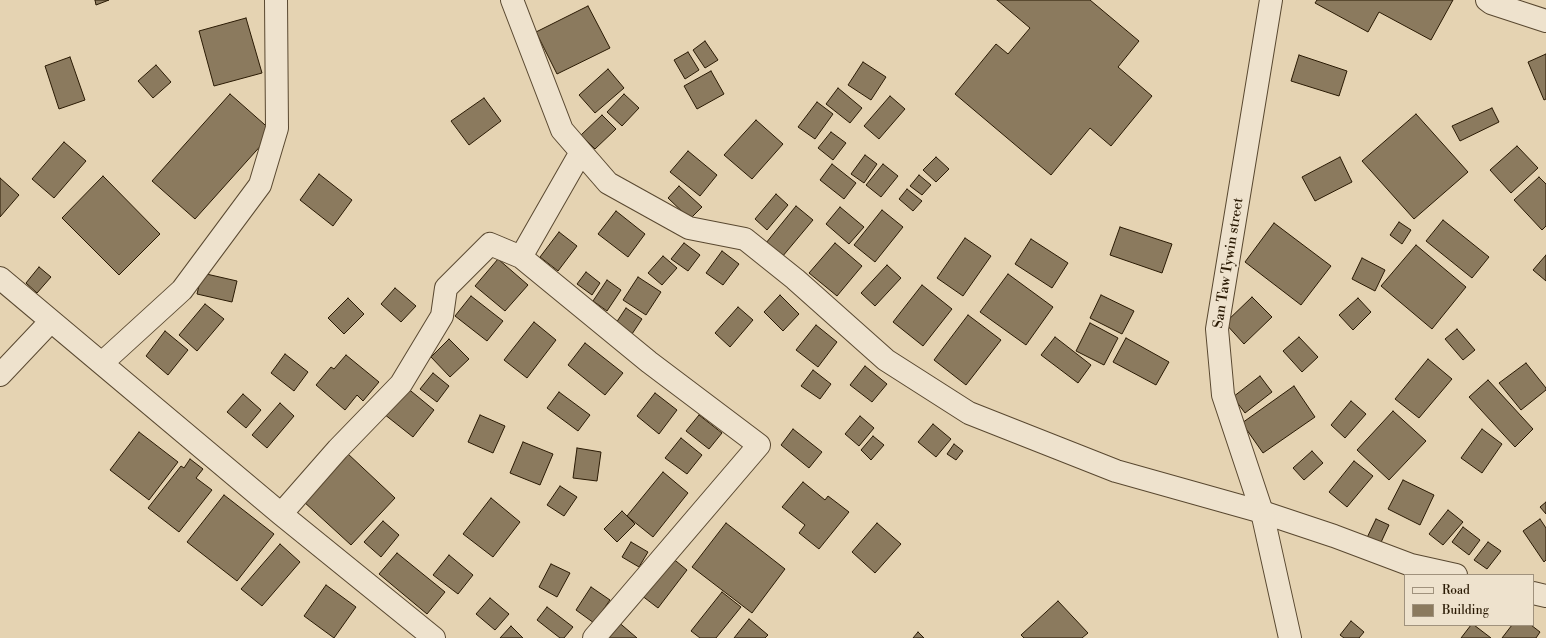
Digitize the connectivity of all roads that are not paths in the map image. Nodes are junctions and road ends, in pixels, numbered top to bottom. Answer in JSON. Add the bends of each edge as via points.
{"nodes":[{"id":1,"x":276,"y":0,"type":"edge"},
{"id":2,"x":512,"y":0,"type":"edge"},
{"id":3,"x":1272,"y":0,"type":"edge"},
{"id":4,"x":1487,"y":0,"type":"edge"},
{"id":5,"x":1546,"y":21,"type":"edge"},
{"id":6,"x":582,"y":152,"type":"junction"},
{"id":7,"x":521,"y":257,"type":"junction"},
{"id":8,"x":0,"y":278,"type":"edge"},
{"id":9,"x":51,"y":321,"type":"junction"},
{"id":10,"x":102,"y":363,"type":"junction"},
{"id":11,"x":0,"y":375,"type":"edge"},
{"id":12,"x":1262,"y":512,"type":"junction"},
{"id":13,"x":281,"y":514,"type":"junction"},
{"id":14,"x":1452,"y":574,"type":"edge"},
{"id":15,"x":1534,"y":593,"type":"edge"},
{"id":16,"x":1546,"y":596,"type":"edge"},
{"id":17,"x":434,"y":638,"type":"edge"},
{"id":18,"x":594,"y":638,"type":"edge"},
{"id":19,"x":1290,"y":638,"type":"edge"}],
"edges":[{"from":1,"to":10,"type":"street","via":[[277,128],[260,185],[182,290]]},
{"from":2,"to":6,"type":"street","via":[[562,130]]},
{"from":3,"to":12,"type":"street","name":"San Taw Tywin street","via":[[1218,329],[1223,395]]},
{"from":4,"to":5,"type":"street"},
{"from":6,"to":7,"type":"street"},
{"from":6,"to":12,"type":"street","via":[[608,183],[688,228],[745,239],[795,279],[886,360],[969,413],[1116,471]]},
{"from":7,"to":13,"type":"street","via":[[490,244],[446,288],[442,316],[402,384],[338,449]]},
{"from":7,"to":18,"type":"street","via":[[649,362],[759,445]]},
{"from":8,"to":9,"type":"street"},
{"from":9,"to":10,"type":"street"},
{"from":9,"to":11,"type":"street"},
{"from":10,"to":13,"type":"street"},
{"from":12,"to":14,"type":"street","via":[[1411,565]]},
{"from":12,"to":19,"type":"street","name":"San Taw Tywin street"},
{"from":13,"to":17,"type":"street"},
{"from":15,"to":16,"type":"street"}]}
